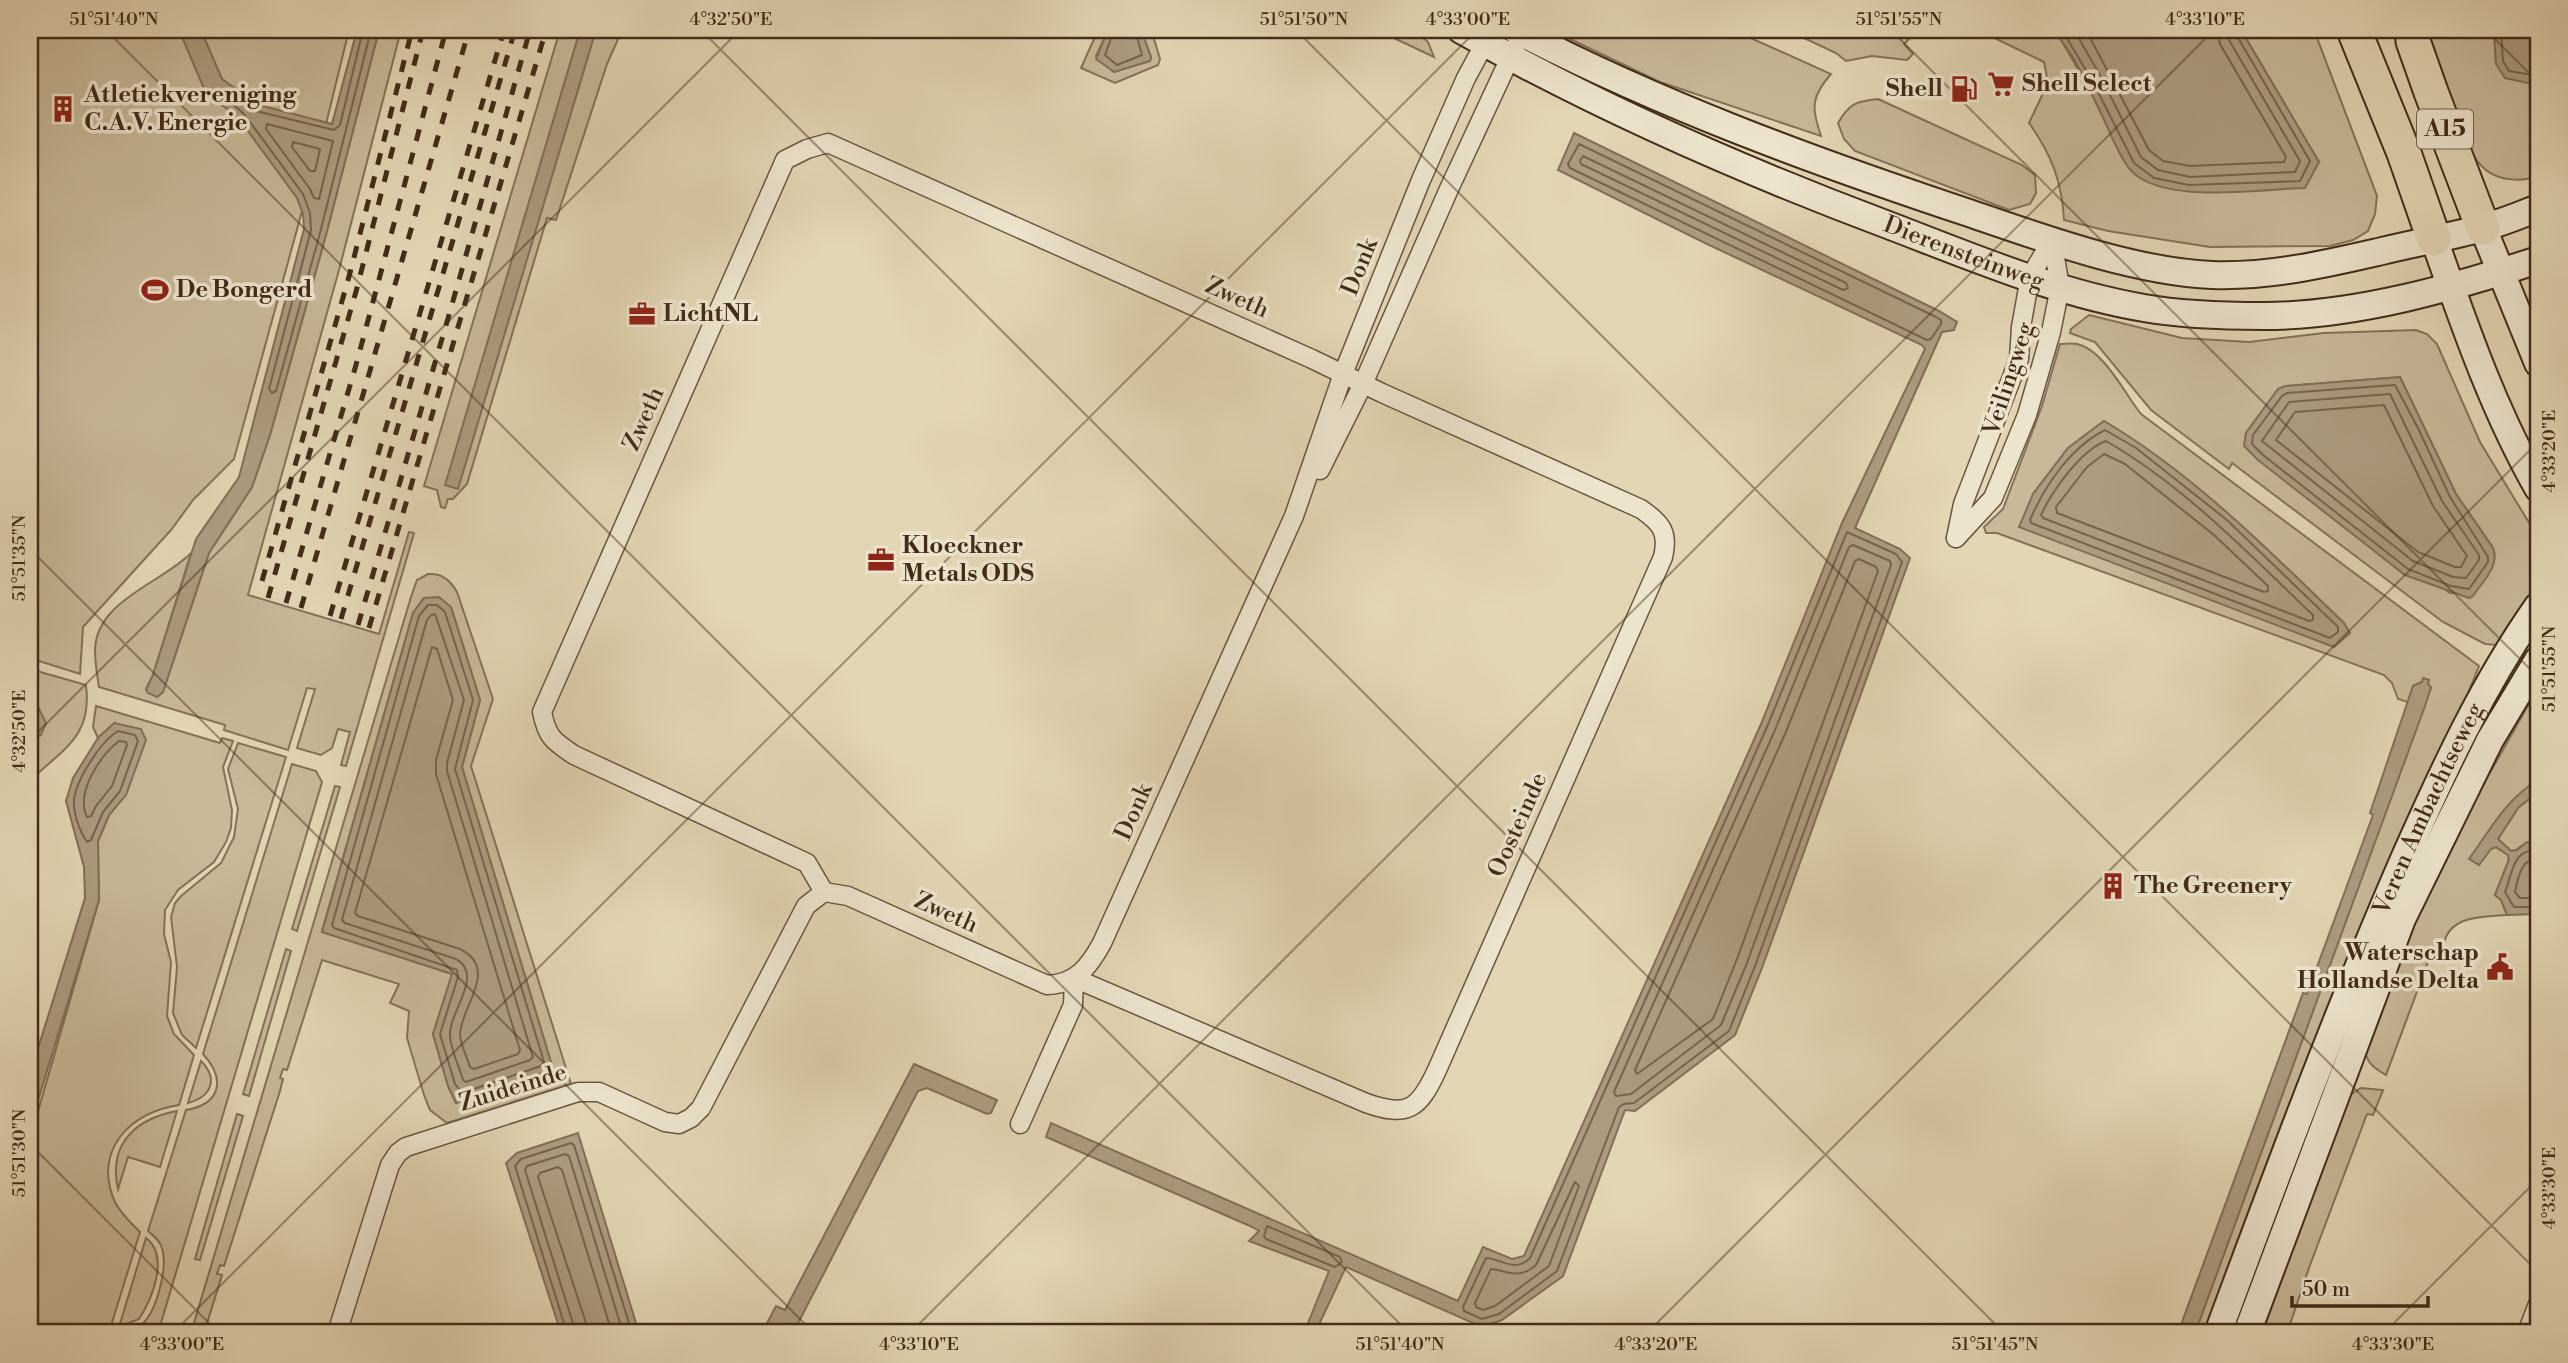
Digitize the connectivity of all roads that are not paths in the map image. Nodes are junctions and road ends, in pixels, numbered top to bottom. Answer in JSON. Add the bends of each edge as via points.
{"nodes":[{"id":1,"x":2354,"y":30,"type":"edge"},
{"id":2,"x":2412,"y":30,"type":"edge"},
{"id":3,"x":1520,"y":31,"type":"edge"},
{"id":4,"x":1479,"y":34,"type":"edge"},
{"id":5,"x":1510,"y":57,"type":"junction"},
{"id":6,"x":2538,"y":208,"type":"edge"},
{"id":7,"x":2483,"y":228,"type":"junction"},
{"id":8,"x":2434,"y":239,"type":"junction"},
{"id":9,"x":2052,"y":240,"type":"junction"},
{"id":10,"x":2538,"y":260,"type":"edge"},
{"id":11,"x":2502,"y":272,"type":"junction"},
{"id":12,"x":2030,"y":277,"type":"junction"},
{"id":13,"x":2060,"y":287,"type":"junction"},
{"id":14,"x":2452,"y":288,"type":"junction"},
{"id":15,"x":2538,"y":363,"type":"edge"},
{"id":16,"x":1343,"y":374,"type":"junction"},
{"id":17,"x":1363,"y":384,"type":"junction"},
{"id":18,"x":2538,"y":488,"type":"edge"},
{"id":19,"x":1294,"y":516,"type":"junction"},
{"id":20,"x":2538,"y":606,"type":"edge"},
{"id":21,"x":2538,"y":660,"type":"edge"},
{"id":22,"x":824,"y":892,"type":"junction"},
{"id":23,"x":1074,"y":978,"type":"junction"},
{"id":24,"x":1020,"y":1124,"type":"dead end"},
{"id":25,"x":2538,"y":1304,"type":"edge"},
{"id":26,"x":337,"y":1333,"type":"edge"},
{"id":27,"x":2218,"y":1333,"type":"edge"},
{"id":28,"x":2247,"y":1333,"type":"edge"},
{"id":29,"x":2527,"y":1333,"type":"edge"}],
"edges":[{"from":1,"to":8,"type":"highway","number":"A15"},
{"from":2,"to":7,"type":"highway","number":"A15"},
{"from":3,"to":5,"type":"street","name":"Donk"},
{"from":3,"to":9,"type":"main road","name":"Dierensteinweg","via":[[1564,55],[1758,139]]},
{"from":4,"to":5,"type":"main road","name":"Dierensteinweg"},
{"from":4,"to":16,"type":"street","name":"Donk"},
{"from":5,"to":12,"type":"main road","name":"Dierensteinweg","via":[[1705,152]]},
{"from":5,"to":17,"type":"street","name":"Donk"},
{"from":6,"to":7,"type":"main road","name":"Dierensteinweg"},
{"from":7,"to":8,"type":"main road","name":"Dierensteinweg"},
{"from":7,"to":11,"type":"main road"},
{"from":8,"to":9,"type":"main road","name":"Dierensteinweg","via":[[2263,275],[2172,270]]},
{"from":8,"to":14,"type":"main road"},
{"from":9,"to":12,"type":"street","name":"Veilingweg"},
{"from":9,"to":13,"type":"street","name":"Veilingweg"},
{"from":10,"to":11,"type":"main road","name":"Dierensteinweg"},
{"from":11,"to":14,"type":"main road","name":"Dierensteinweg"},
{"from":11,"to":15,"type":"main road"},
{"from":12,"to":13,"type":"main road","name":"Dierensteinweg"},
{"from":12,"to":13,"type":"street","name":"Veilingweg","via":[[2019,359],[1963,504],[1956,538],[1993,498],[2027,415]]},
{"from":13,"to":14,"type":"main road","name":"Dierensteinweg","via":[[2178,313],[2266,316],[2359,306]]},
{"from":14,"to":18,"type":"main road","via":[[2482,373]]},
{"from":16,"to":17,"type":"street","name":"Zweth"},
{"from":16,"to":19,"type":"street","name":"Donk"},
{"from":16,"to":22,"type":"street","name":"Zweth","via":[[828,143],[785,160],[542,712],[546,732],[574,755],[807,863]]},
{"from":17,"to":19,"type":"street","name":"Donk"},
{"from":17,"to":23,"type":"street","name":"Oosteinde","via":[[1641,509],[1658,521],[1667,541],[1429,1088],[1404,1110],[1388,1111]]},
{"from":19,"to":23,"type":"street","name":"Donk","via":[[1102,943],[1089,966]]},
{"from":20,"to":27,"type":"main road","name":"Veren Ambachtseweg","via":[[2493,675],[2435,787],[2320,1057]]},
{"from":21,"to":28,"type":"main road","name":"Veren Ambachtseweg","via":[[2490,740],[2402,919]]},
{"from":22,"to":23,"type":"street","name":"Zweth","via":[[848,896],[1047,985]]},
{"from":22,"to":26,"type":"street","name":"Zuideinde","via":[[806,906],[701,1108],[691,1118],[679,1124],[665,1122],[599,1092],[578,1092],[398,1153],[390,1165]]},
{"from":23,"to":24,"type":"street","via":[[1073,1005]]},
{"from":25,"to":29,"type":"street"}]}
